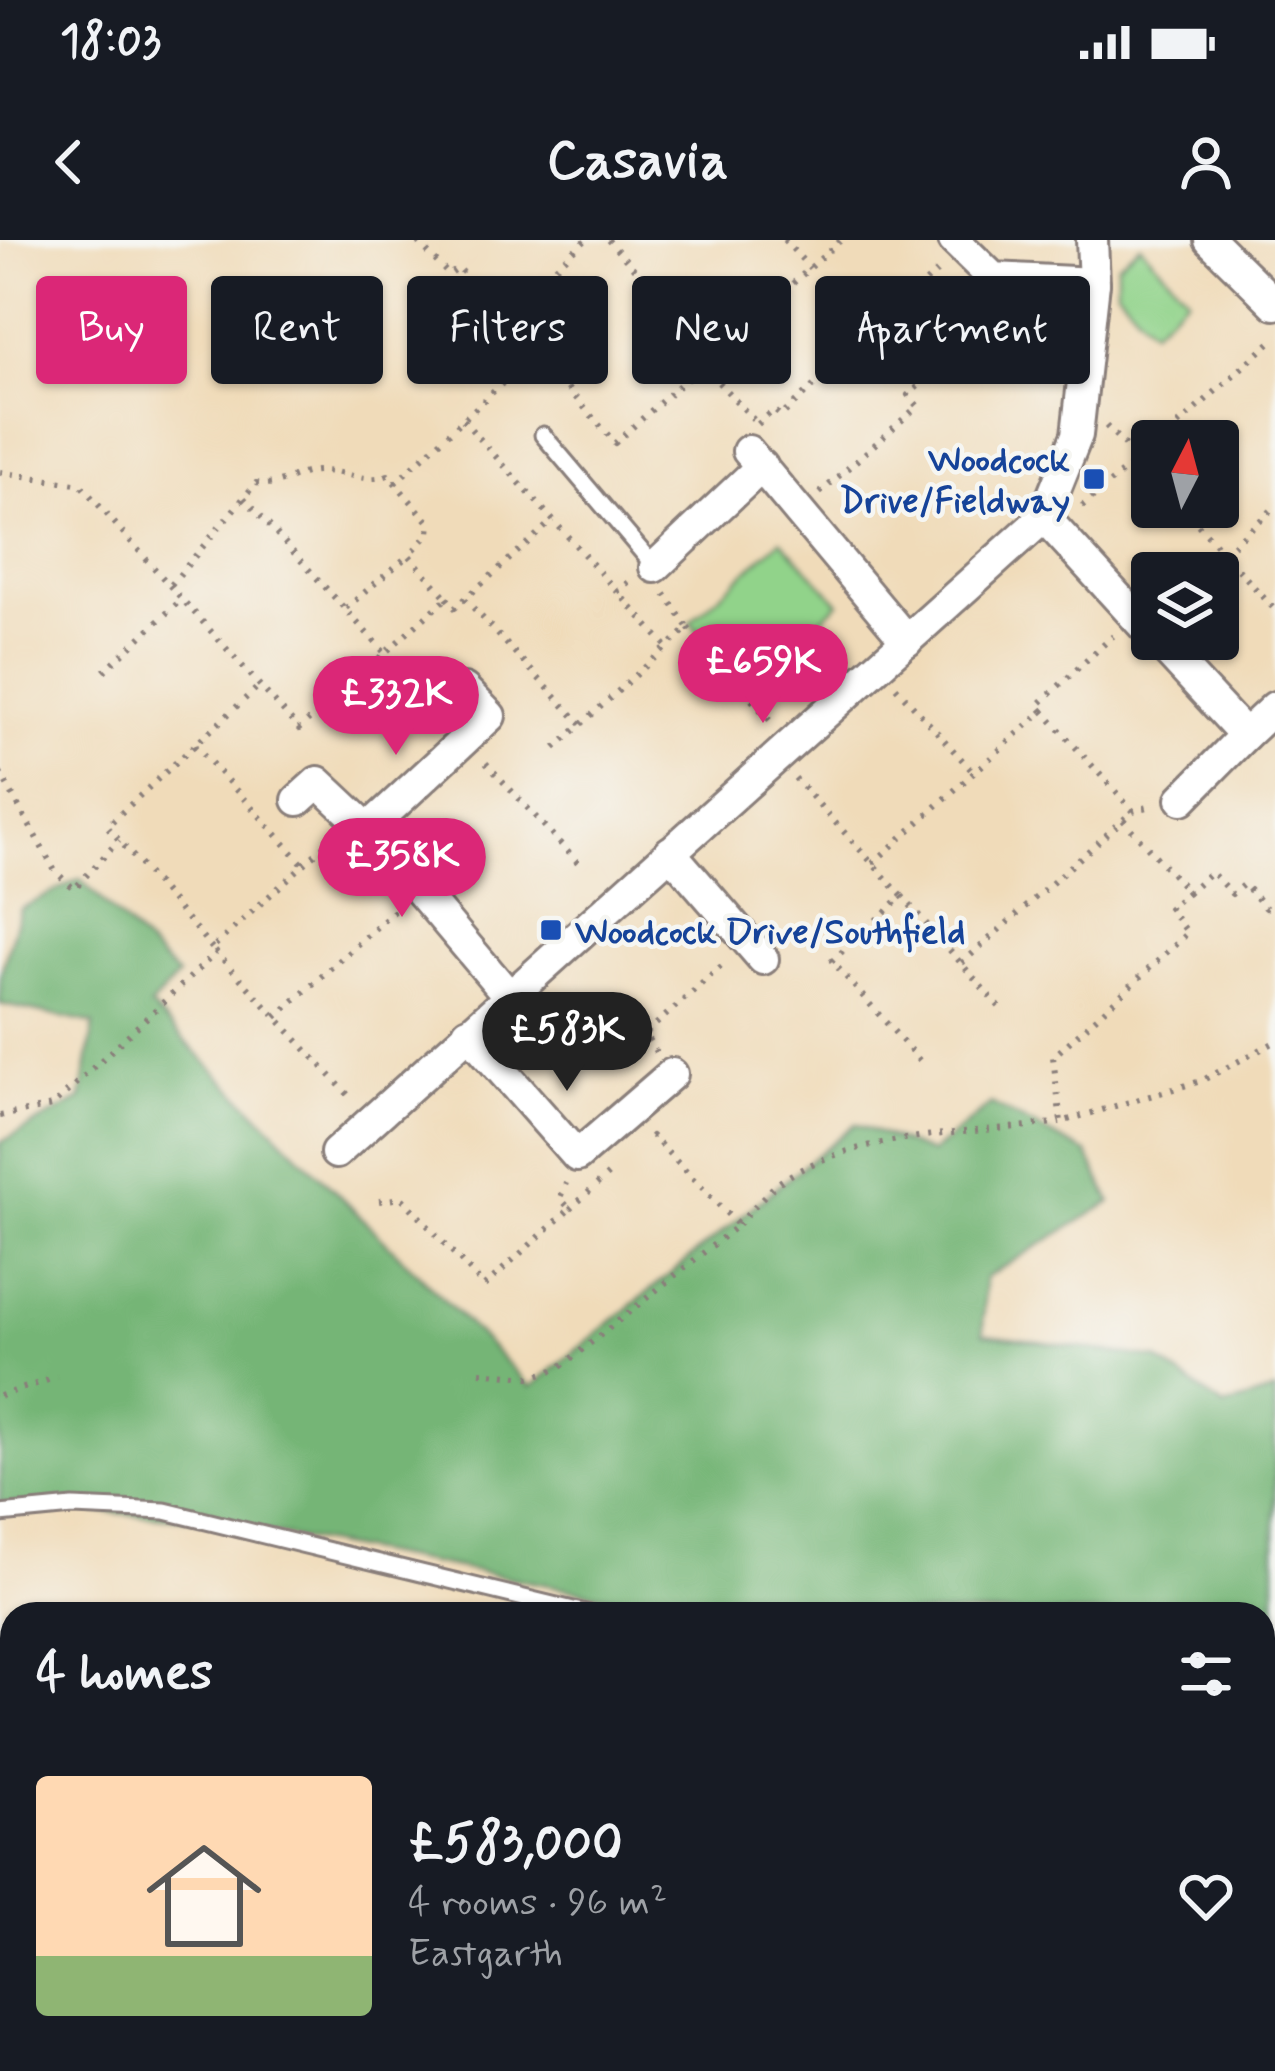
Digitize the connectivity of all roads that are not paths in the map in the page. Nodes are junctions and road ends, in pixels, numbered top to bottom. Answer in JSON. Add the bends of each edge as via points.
{"nodes":[{"id":1,"x":1092,"y":240,"type":"edge"},
{"id":2,"x":1210,"y":240,"type":"edge"},
{"id":3,"x":958,"y":244,"type":"edge"},
{"id":4,"x":1094,"y":283,"type":"junction"},
{"id":5,"x":1275,"y":304,"type":"edge"},
{"id":6,"x":543,"y":435,"type":"dead end"},
{"id":7,"x":1044,"y":517,"type":"junction"},
{"id":8,"x":655,"y":567,"type":"joint"},
{"id":9,"x":1131,"y":612,"type":"edge"},
{"id":10,"x":907,"y":641,"type":"junction"},
{"id":11,"x":1176,"y":660,"type":"edge"},
{"id":12,"x":464,"y":689,"type":"dead end"},
{"id":13,"x":1275,"y":707,"type":"edge"},
{"id":14,"x":1245,"y":735,"type":"junction"},
{"id":15,"x":1182,"y":799,"type":"road end"},
{"id":16,"x":298,"y":800,"type":"dead end"},
{"id":17,"x":362,"y":823,"type":"junction"},
{"id":18,"x":670,"y":852,"type":"junction"},
{"id":19,"x":756,"y":950,"type":"road end"},
{"id":20,"x":508,"y":994,"type":"junction"},
{"id":21,"x":468,"y":1032,"type":"junction"},
{"id":22,"x":671,"y":1074,"type":"road end"},
{"id":23,"x":336,"y":1153,"type":"dead end"},
{"id":24,"x":0,"y":1514,"type":"edge"},
{"id":25,"x":540,"y":1602,"type":"edge"}],
"edges":[{"from":1,"to":4,"type":"street"},
{"from":2,"to":5,"type":"street"},
{"from":3,"to":4,"type":"street","via":[[993,278]]},
{"from":4,"to":7,"type":"street","via":[[1077,435]]},
{"from":6,"to":8,"type":"lane"},
{"from":7,"to":9,"type":"street"},
{"from":7,"to":10,"type":"street"},
{"from":8,"to":10,"type":"street","via":[[756,447]]},
{"from":10,"to":18,"type":"street"},
{"from":11,"to":14,"type":"street"},
{"from":12,"to":17,"type":"street","via":[[490,716]]},
{"from":13,"to":14,"type":"street"},
{"from":14,"to":15,"type":"street"},
{"from":16,"to":17,"type":"street","via":[[318,782]]},
{"from":17,"to":20,"type":"street"},
{"from":18,"to":19,"type":"street"},
{"from":18,"to":20,"type":"street"},
{"from":20,"to":21,"type":"street"},
{"from":21,"to":22,"type":"street","via":[[577,1156]]},
{"from":21,"to":23,"type":"street"},
{"from":24,"to":25,"type":"lane","via":[[165,1511]]}]}
